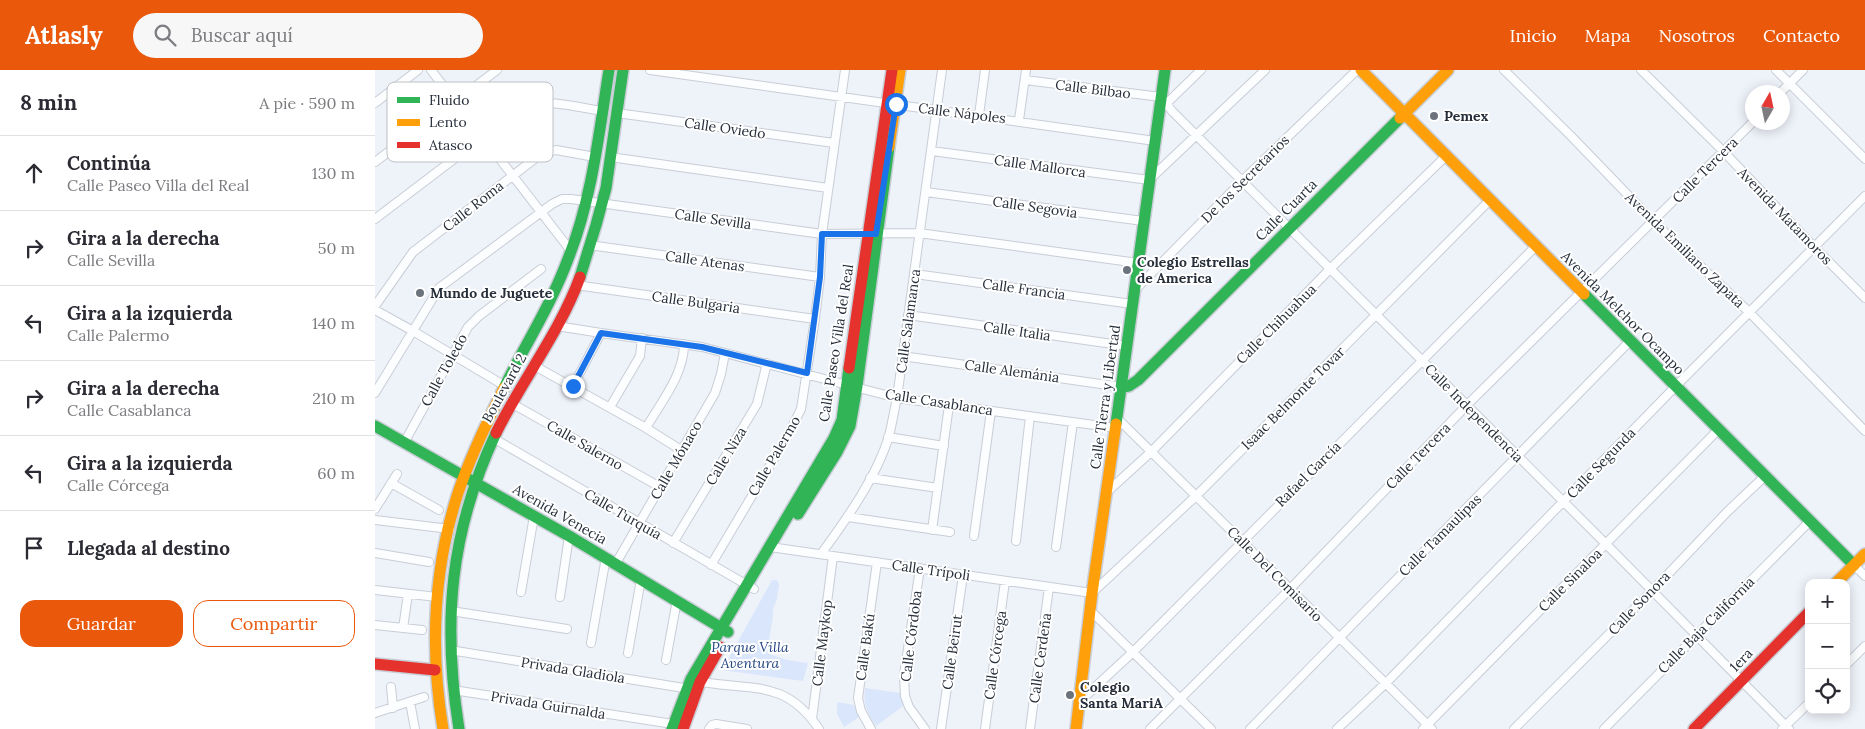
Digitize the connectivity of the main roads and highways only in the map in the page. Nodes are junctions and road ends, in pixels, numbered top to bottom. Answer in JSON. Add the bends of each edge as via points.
{"nodes":[{"id":1,"x":609,"y":70,"type":"edge"},
{"id":2,"x":623,"y":70,"type":"edge"},
{"id":3,"x":892,"y":70,"type":"edge"},
{"id":4,"x":900,"y":70,"type":"edge"},
{"id":5,"x":1165,"y":70,"type":"edge"},
{"id":6,"x":1359,"y":70,"type":"edge"},
{"id":7,"x":1448,"y":70,"type":"edge"},
{"id":8,"x":891,"y":104,"type":"junction"},
{"id":9,"x":1404,"y":114,"type":"junction"},
{"id":10,"x":1122,"y":387,"type":"junction"},
{"id":11,"x":376,"y":429,"type":"edge"},
{"id":12,"x":470,"y":480,"type":"junction"},
{"id":13,"x":1865,"y":554,"type":"edge"},
{"id":14,"x":1853,"y":565,"type":"junction"},
{"id":15,"x":1840,"y":579,"type":"edge"},
{"id":16,"x":1805,"y":616,"type":"edge"},
{"id":17,"x":725,"y":630,"type":"junction"},
{"id":18,"x":375,"y":664,"type":"edge"},
{"id":19,"x":435,"y":670,"type":"junction"},
{"id":20,"x":676,"y":727,"type":"edge"},
{"id":21,"x":443,"y":729,"type":"edge"},
{"id":22,"x":459,"y":729,"type":"edge"},
{"id":23,"x":1076,"y":729,"type":"edge"},
{"id":24,"x":1694,"y":729,"type":"edge"}],
"edges":[{"from":1,"to":12,"type":"main road","name":"Boulevard 2","via":[[587,202],[571,251],[560,282],[505,386]]},
{"from":2,"to":12,"type":"main road","name":"Boulevard 2","via":[[602,204],[576,285],[557,326]]},
{"from":3,"to":8,"type":"main road","name":"Calle Paseo Villa del Real"},
{"from":4,"to":8,"type":"main road","name":"Calle Paseo Villa del Real"},
{"from":5,"to":10,"type":"main road","name":"Calle Tierra y Libertad","via":[[1164,100],[1149,180]]},
{"from":6,"to":9,"type":"main road","name":"Avenida Melchor Ocampo"},
{"from":7,"to":9,"type":"main road","name":"Calle Cuarta"},
{"from":8,"to":17,"type":"main road","name":"Calle Paseo Villa del Real","via":[[852,385],[842,420]]},
{"from":9,"to":10,"type":"main road","name":"Calle Cuarta","via":[[1138,380]]},
{"from":9,"to":14,"type":"main road","name":"Avenida Melchor Ocampo"},
{"from":10,"to":23,"type":"main road","name":"Calle Tierra y Libertad"},
{"from":11,"to":12,"type":"main road","name":"Avenida Venecia"},
{"from":12,"to":17,"type":"main road","name":"Avenida Venecia","via":[[606,557]]},
{"from":12,"to":19,"type":"main road","name":"Boulevard 2","via":[[450,529],[437,597]]},
{"from":12,"to":22,"type":"main road","name":"Boulevard 2","via":[[451,611],[450,650]]},
{"from":13,"to":14,"type":"main road"},
{"from":14,"to":15,"type":"main road"},
{"from":16,"to":24,"type":"main road","name":"1era"},
{"from":17,"to":20,"type":"main road","name":"Calle Paseo Villa del Real","via":[[694,685]]},
{"from":18,"to":19,"type":"main road"},
{"from":19,"to":21,"type":"main road","name":"Boulevard 2"}]}
